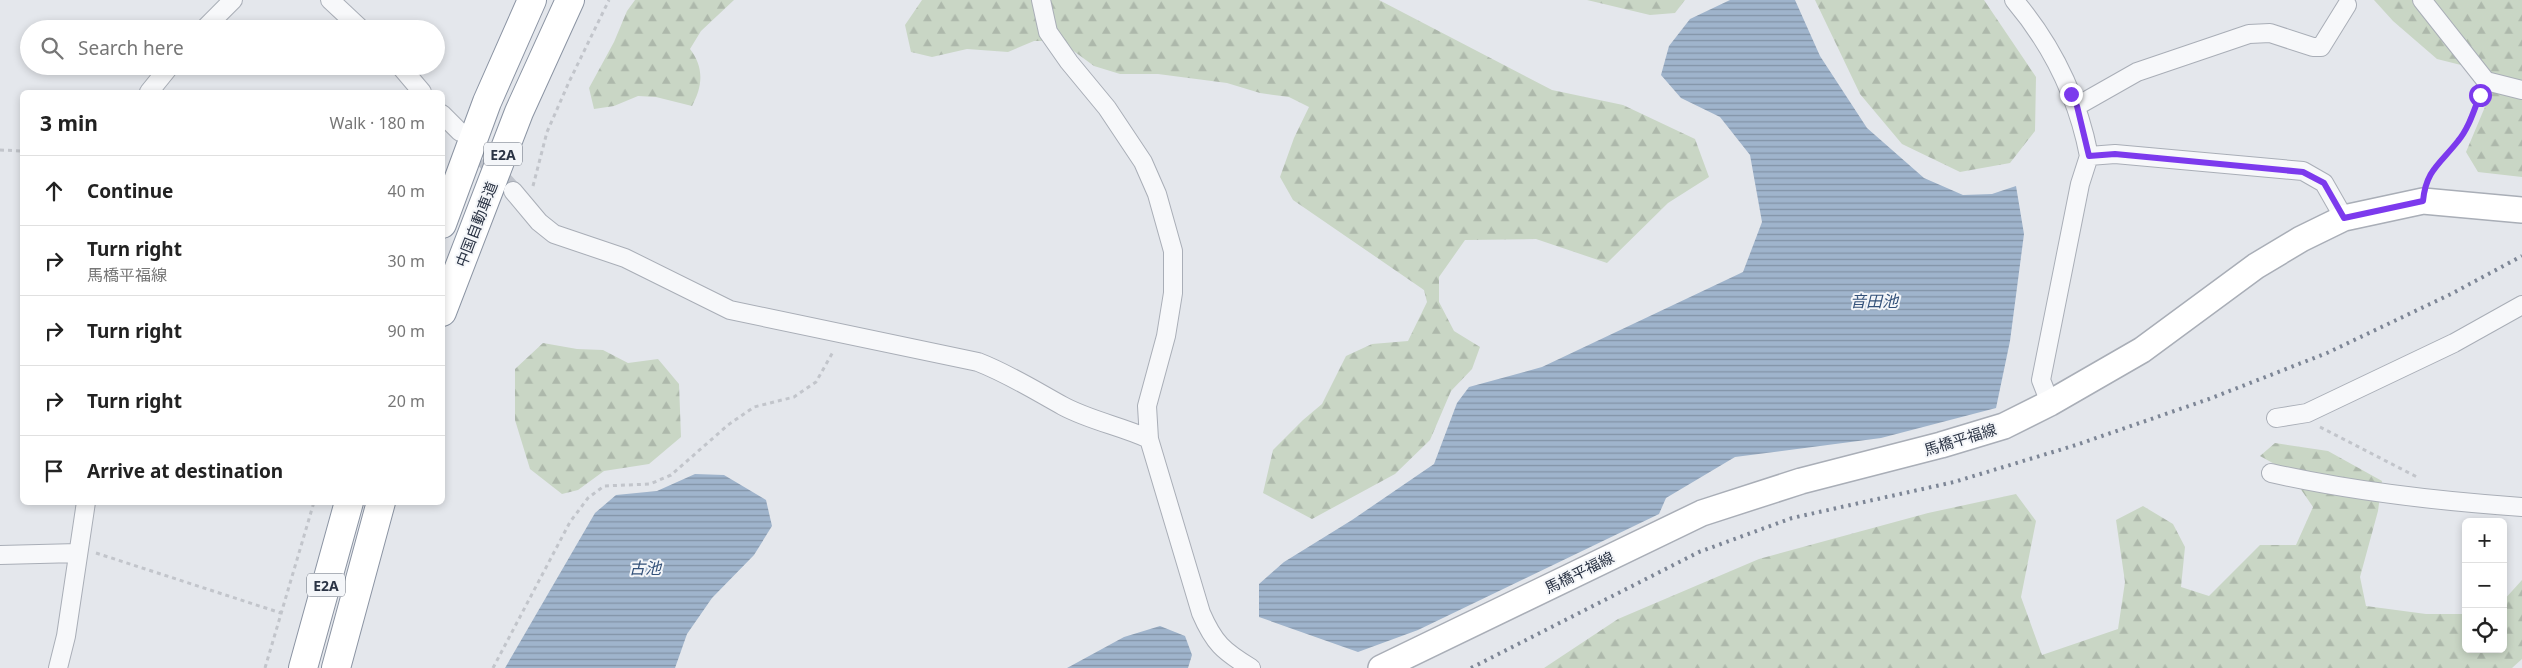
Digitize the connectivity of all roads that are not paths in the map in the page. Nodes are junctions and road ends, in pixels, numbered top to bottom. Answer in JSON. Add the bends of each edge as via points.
{"nodes":[{"id":1,"x":233,"y":0,"type":"edge"},
{"id":2,"x":330,"y":0,"type":"edge"},
{"id":3,"x":522,"y":0,"type":"edge"},
{"id":4,"x":532,"y":0,"type":"edge"},
{"id":5,"x":570,"y":0,"type":"edge"},
{"id":6,"x":1041,"y":0,"type":"edge"},
{"id":7,"x":2014,"y":0,"type":"edge"},
{"id":8,"x":2422,"y":0,"type":"edge"},
{"id":9,"x":2347,"y":5,"type":"dead end"},
{"id":10,"x":213,"y":20,"type":"edge"},
{"id":11,"x":351,"y":20,"type":"edge"},
{"id":12,"x":163,"y":75,"type":"edge"},
{"id":13,"x":408,"y":75,"type":"edge"},
{"id":14,"x":151,"y":90,"type":"edge"},
{"id":15,"x":420,"y":90,"type":"edge"},
{"id":16,"x":2522,"y":90,"type":"edge"},
{"id":17,"x":487,"y":102,"type":"junction"},
{"id":18,"x":2077,"y":106,"type":"junction"},
{"id":19,"x":445,"y":117,"type":"edge"},
{"id":20,"x":460,"y":132,"type":"tunnel mouth"},
{"id":21,"x":2089,"y":156,"type":"junction"},
{"id":22,"x":519,"y":196,"type":"tunnel mouth"},
{"id":23,"x":2522,"y":210,"type":"edge"},
{"id":24,"x":445,"y":216,"type":"edge"},
{"id":25,"x":2344,"y":218,"type":"junction"},
{"id":26,"x":445,"y":304,"type":"edge"},
{"id":27,"x":2522,"y":305,"type":"edge"},
{"id":28,"x":2050,"y":403,"type":"junction"},
{"id":29,"x":2276,"y":418,"type":"dead end"},
{"id":30,"x":1149,"y":440,"type":"junction"},
{"id":31,"x":2271,"y":473,"type":"dead end"},
{"id":32,"x":86,"y":505,"type":"edge"},
{"id":33,"x":348,"y":505,"type":"edge"},
{"id":34,"x":380,"y":505,"type":"edge"},
{"id":35,"x":2522,"y":507,"type":"edge"},
{"id":36,"x":78,"y":553,"type":"junction"},
{"id":37,"x":0,"y":555,"type":"edge"},
{"id":38,"x":58,"y":668,"type":"edge"},
{"id":39,"x":303,"y":668,"type":"edge"},
{"id":40,"x":336,"y":668,"type":"edge"},
{"id":41,"x":1251,"y":668,"type":"edge"},
{"id":42,"x":1382,"y":668,"type":"edge"}],
"edges":[{"from":1,"to":10,"type":"street"},
{"from":2,"to":11,"type":"street"},
{"from":3,"to":17,"type":"highway"},
{"from":4,"to":17,"type":"highway","name":"中国自動車道","number":"E2A"},
{"from":5,"to":26,"type":"highway","name":"中国自動車道","number":"E2A","via":[[519,112]]},
{"from":6,"to":30,"type":"street","via":[[1048,32],[1107,108],[1143,162],[1157,194],[1173,251],[1166,336],[1147,406]]},
{"from":7,"to":18,"type":"street","via":[[2037,28]]},
{"from":8,"to":16,"type":"street","via":[[2486,80]]},
{"from":9,"to":18,"type":"street","via":[[2321,47],[2270,33],[2249,34],[2137,72]]},
{"from":12,"to":14,"type":"street"},
{"from":13,"to":15,"type":"street"},
{"from":17,"to":24,"type":"highway","name":"中国自動車道","number":"E2A"},
{"from":18,"to":21,"type":"street"},
{"from":19,"to":20,"type":"street"},
{"from":21,"to":25,"type":"street","via":[[2115,154],[2303,172],[2324,183]]},
{"from":21,"to":28,"type":"street","via":[[2080,184],[2041,380]]},
{"from":22,"to":30,"type":"street","via":[[539,222],[554,234],[625,258],[730,310],[978,362],[1032,386],[1063,406]]},
{"from":23,"to":25,"type":"main road","name":"馬橋平福線","via":[[2423,201]]},
{"from":25,"to":28,"type":"main road","name":"馬橋平福線","via":[[2256,266],[2142,350]]},
{"from":27,"to":29,"type":"street","via":[[2454,343],[2307,413]]},
{"from":28,"to":42,"type":"main road","name":"馬橋平福線","via":[[2004,426],[1801,481],[1702,513]]},
{"from":30,"to":41,"type":"street","via":[[1211,637]]},
{"from":31,"to":35,"type":"street","via":[[2422,500]]},
{"from":32,"to":36,"type":"street"},
{"from":33,"to":39,"type":"highway","number":"E2A"},
{"from":34,"to":40,"type":"highway","number":"E2A"},
{"from":36,"to":37,"type":"street"},
{"from":36,"to":38,"type":"street"}]}
